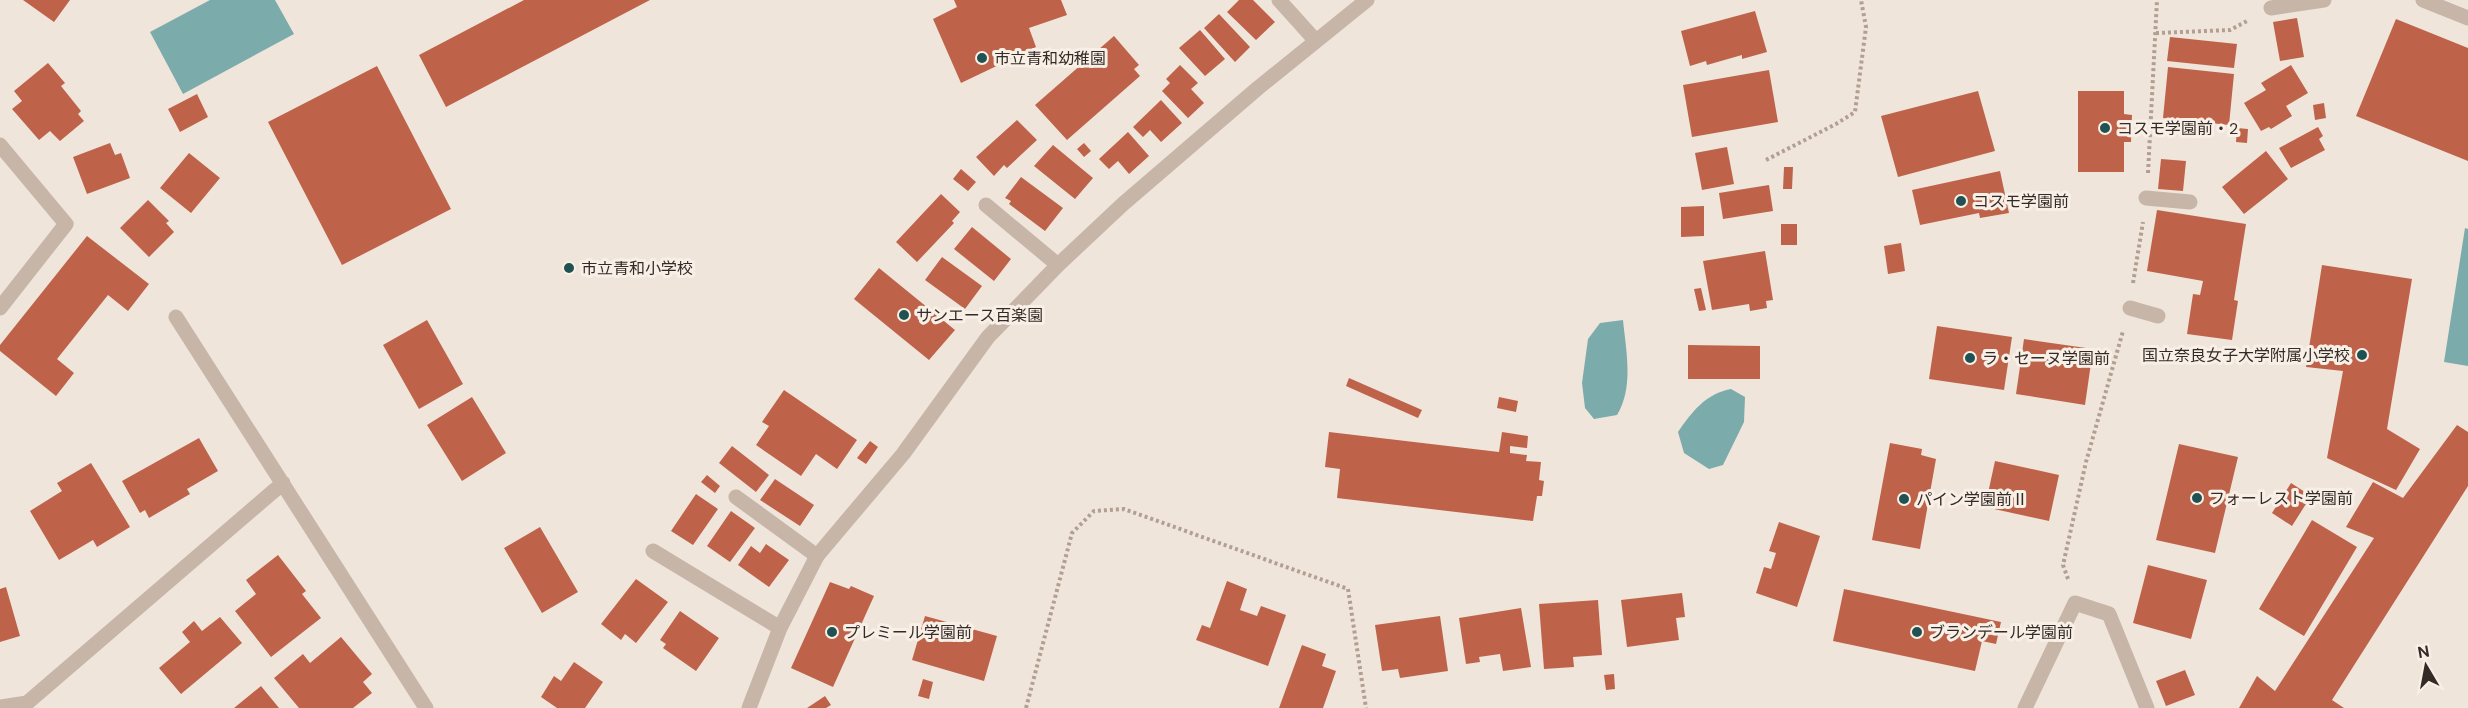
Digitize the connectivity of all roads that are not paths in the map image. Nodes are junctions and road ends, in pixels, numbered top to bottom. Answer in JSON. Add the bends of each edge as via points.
{"nodes":[{"id":1,"x":1279,"y":0,"type":"edge"},
{"id":2,"x":1367,"y":0,"type":"edge"},
{"id":3,"x":2324,"y":0,"type":"edge"},
{"id":4,"x":2423,"y":0,"type":"edge"},
{"id":5,"x":2271,"y":8,"type":"road end"},
{"id":6,"x":2468,"y":18,"type":"edge"},
{"id":7,"x":1316,"y":40,"type":"junction"},
{"id":8,"x":0,"y":145,"type":"edge"},
{"id":9,"x":2146,"y":198,"type":"dead end"},
{"id":10,"x":2190,"y":202,"type":"dead end"},
{"id":11,"x":986,"y":205,"type":"dead end"},
{"id":12,"x":1058,"y":265,"type":"junction"},
{"id":13,"x":0,"y":308,"type":"edge"},
{"id":14,"x":2130,"y":308,"type":"dead end"},
{"id":15,"x":2158,"y":316,"type":"dead end"},
{"id":16,"x":176,"y":317,"type":"dead end"},
{"id":17,"x":283,"y":483,"type":"junction"},
{"id":18,"x":736,"y":497,"type":"dead end"},
{"id":19,"x":653,"y":551,"type":"dead end"},
{"id":20,"x":817,"y":556,"type":"junction"},
{"id":21,"x":780,"y":627,"type":"junction"},
{"id":22,"x":0,"y":707,"type":"edge"},
{"id":23,"x":426,"y":708,"type":"edge"},
{"id":24,"x":749,"y":708,"type":"edge"},
{"id":25,"x":2025,"y":708,"type":"edge"},
{"id":26,"x":2146,"y":708,"type":"edge"}],
"edges":[{"from":1,"to":7,"type":"street"},
{"from":2,"to":7,"type":"street"},
{"from":3,"to":5,"type":"street"},
{"from":4,"to":6,"type":"street"},
{"from":7,"to":12,"type":"street","via":[[1123,204]]},
{"from":8,"to":13,"type":"street","via":[[66,224]]},
{"from":9,"to":10,"type":"street"},
{"from":11,"to":12,"type":"street"},
{"from":12,"to":20,"type":"street","via":[[988,337],[903,454]]},
{"from":14,"to":15,"type":"street"},
{"from":16,"to":17,"type":"street"},
{"from":17,"to":22,"type":"street","via":[[27,703]]},
{"from":17,"to":23,"type":"street"},
{"from":18,"to":20,"type":"street"},
{"from":19,"to":21,"type":"street"},
{"from":20,"to":21,"type":"street"},
{"from":21,"to":24,"type":"street"},
{"from":25,"to":26,"type":"street","via":[[2075,603],[2109,614]]}]}
